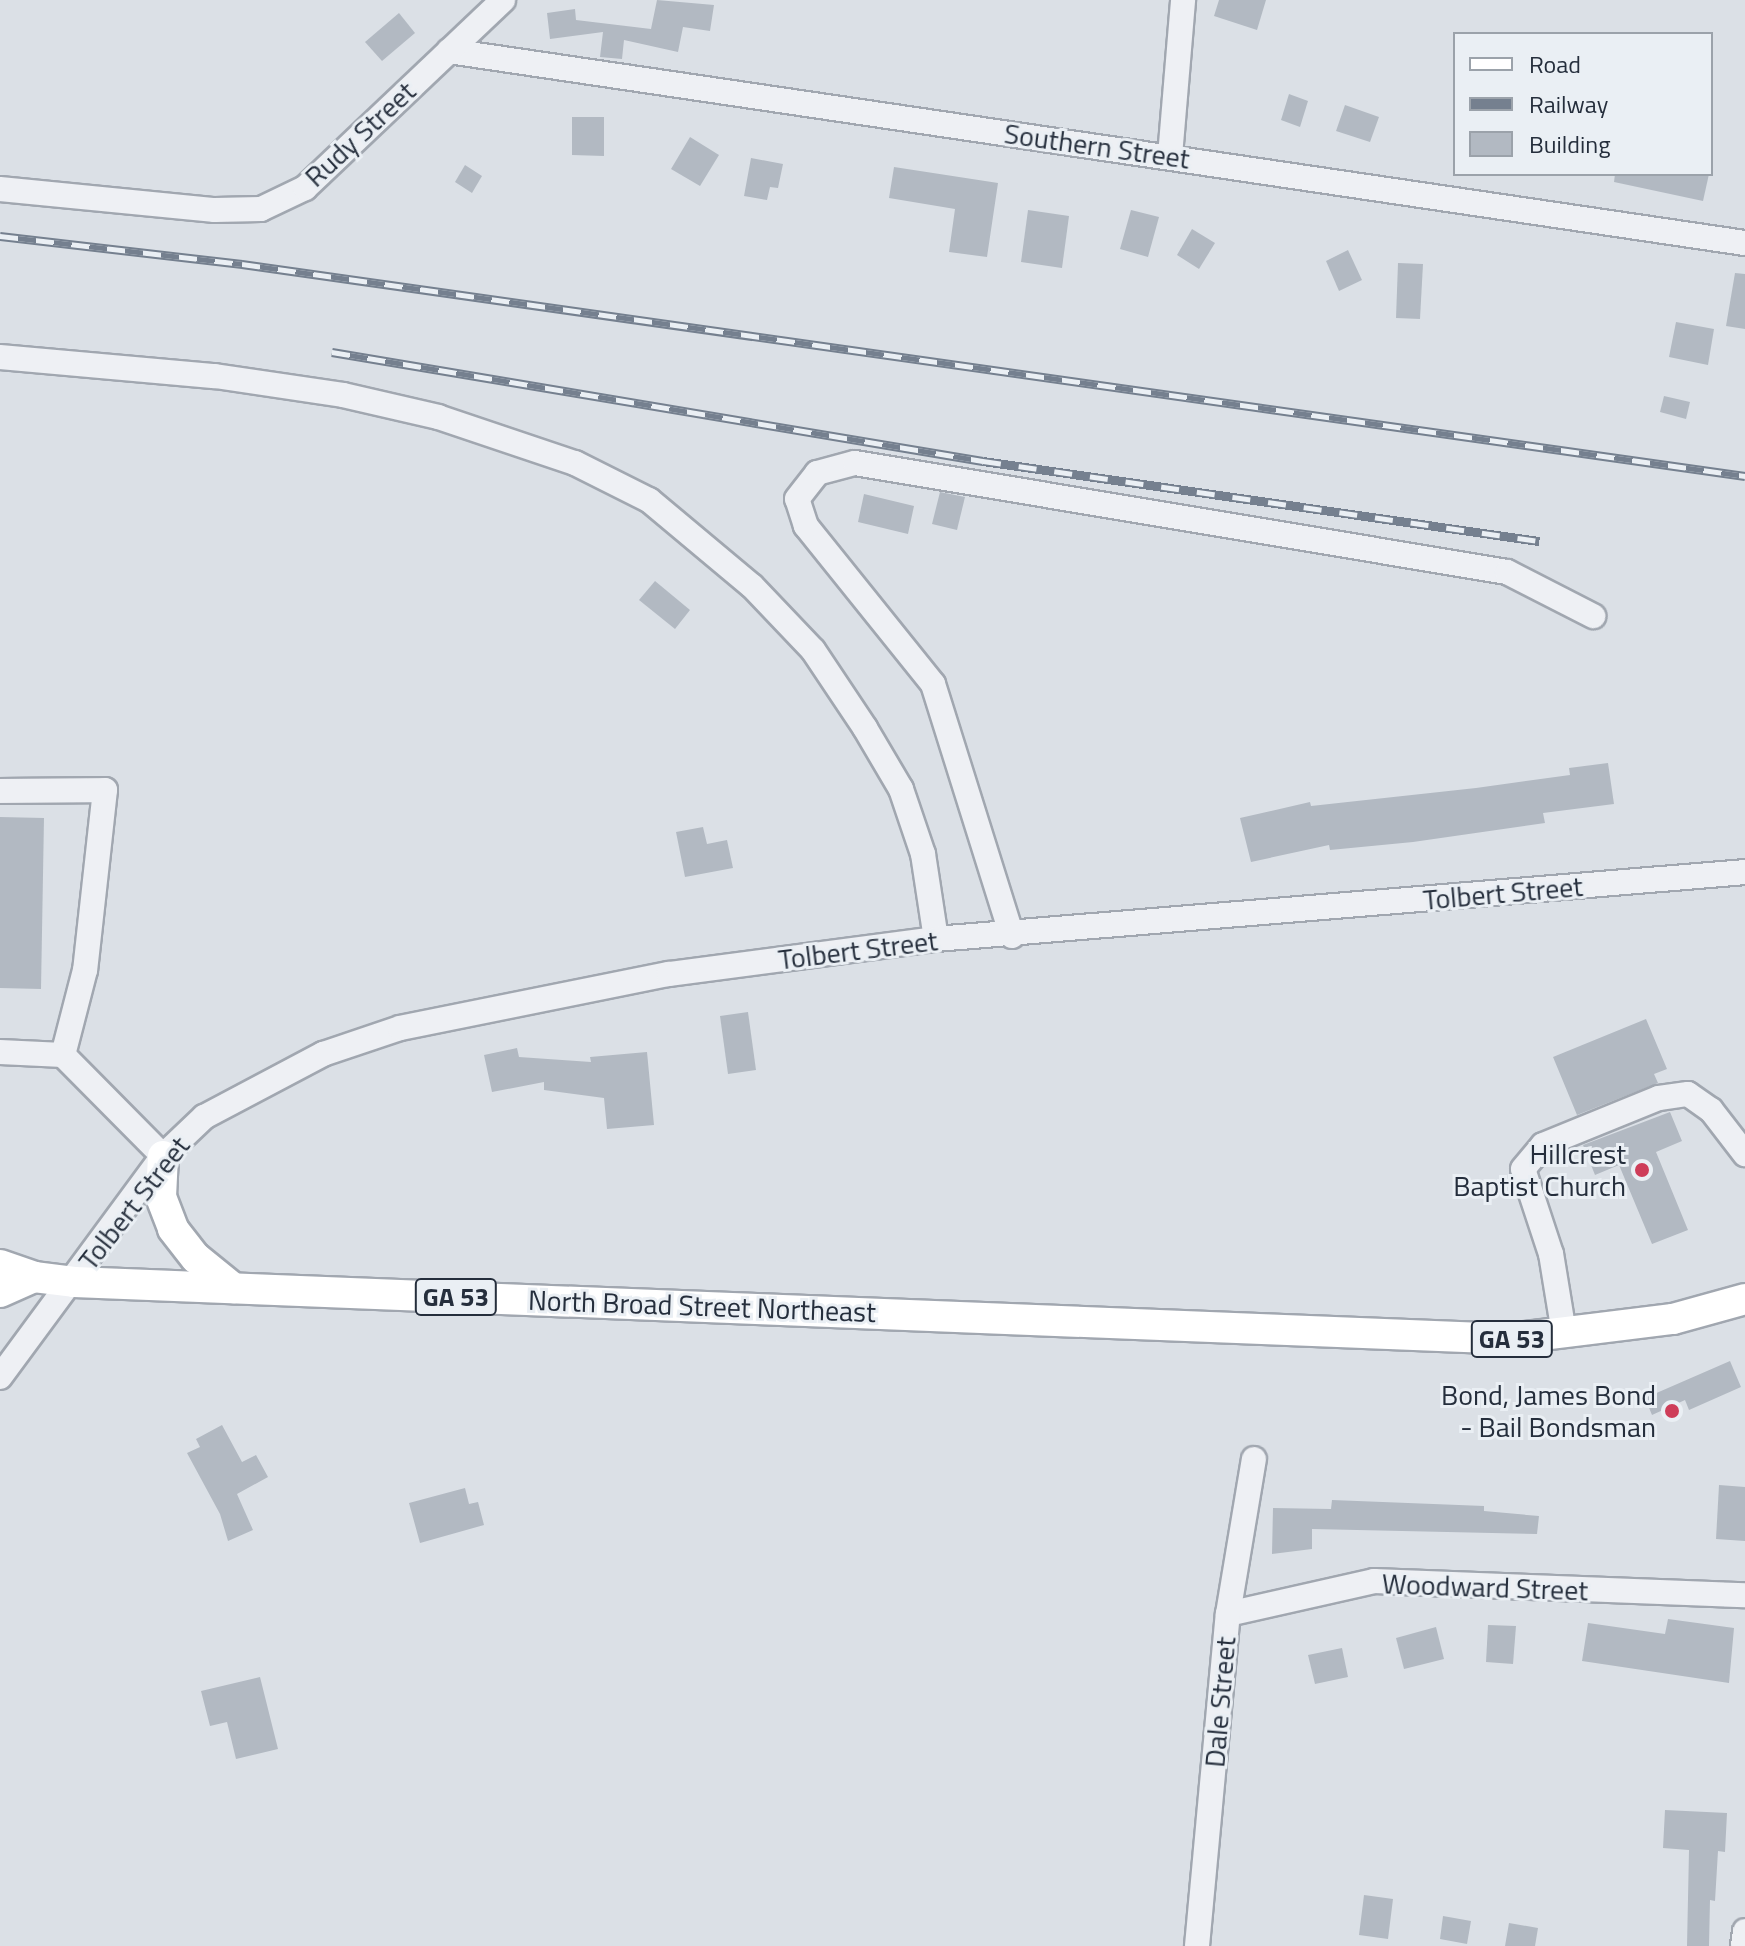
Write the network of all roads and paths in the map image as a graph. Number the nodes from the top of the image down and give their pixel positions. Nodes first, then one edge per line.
1 (503, 0) edge
2 (1183, 0) edge
3 (449, 51) junction
4 (1170, 156) junction
5 (0, 189) edge
6 (1745, 243) edge
7 (0, 357) edge
8 (1593, 616) dead end
9 (0, 791) edge
10 (1745, 872) edge
11 (1012, 936) junction
12 (936, 939) junction
13 (0, 1052) edge
14 (63, 1055) junction
15 (1745, 1154) edge
16 (163, 1156) junction
17 (0, 1265) edge
18 (34, 1277) junction
19 (74, 1282) junction
20 (233, 1288) junction
21 (0, 1292) edge
22 (1745, 1299) edge
23 (1564, 1333) junction
24 (0, 1377) edge
25 (1254, 1459) dead end
26 (1745, 1595) edge
27 (1228, 1614) junction
28 (1745, 1931) edge
29 (1197, 1946) edge
30 (1743, 1946) edge

1 - 3 street, Rudy Street
2 - 4 street
3 - 4 street, Southern Street
3 - 5 street, Rudy Street
4 - 6 street, Southern Street
7 - 12 street
8 - 11 street
9 - 14 street
10 - 11 street, Tolbert Street
11 - 12 street, Tolbert Street
12 - 16 street, Tolbert Street
13 - 14 street
14 - 16 street
15 - 23 street
16 - 19 street, Tolbert Street
16 - 20 main road
17 - 18 main road, GA 53
18 - 19 main road, North Broad Street Northeast / GA 53
18 - 21 main road
19 - 20 main road, North Broad Street Northeast / GA 53
19 - 24 street, Tolbert Street
20 - 23 main road, North Broad Street Northeast / GA 53
22 - 23 main road, GA 53
25 - 27 street, Dale Street
26 - 27 street, Woodward Street
27 - 29 street, Dale Street
28 - 30 street

